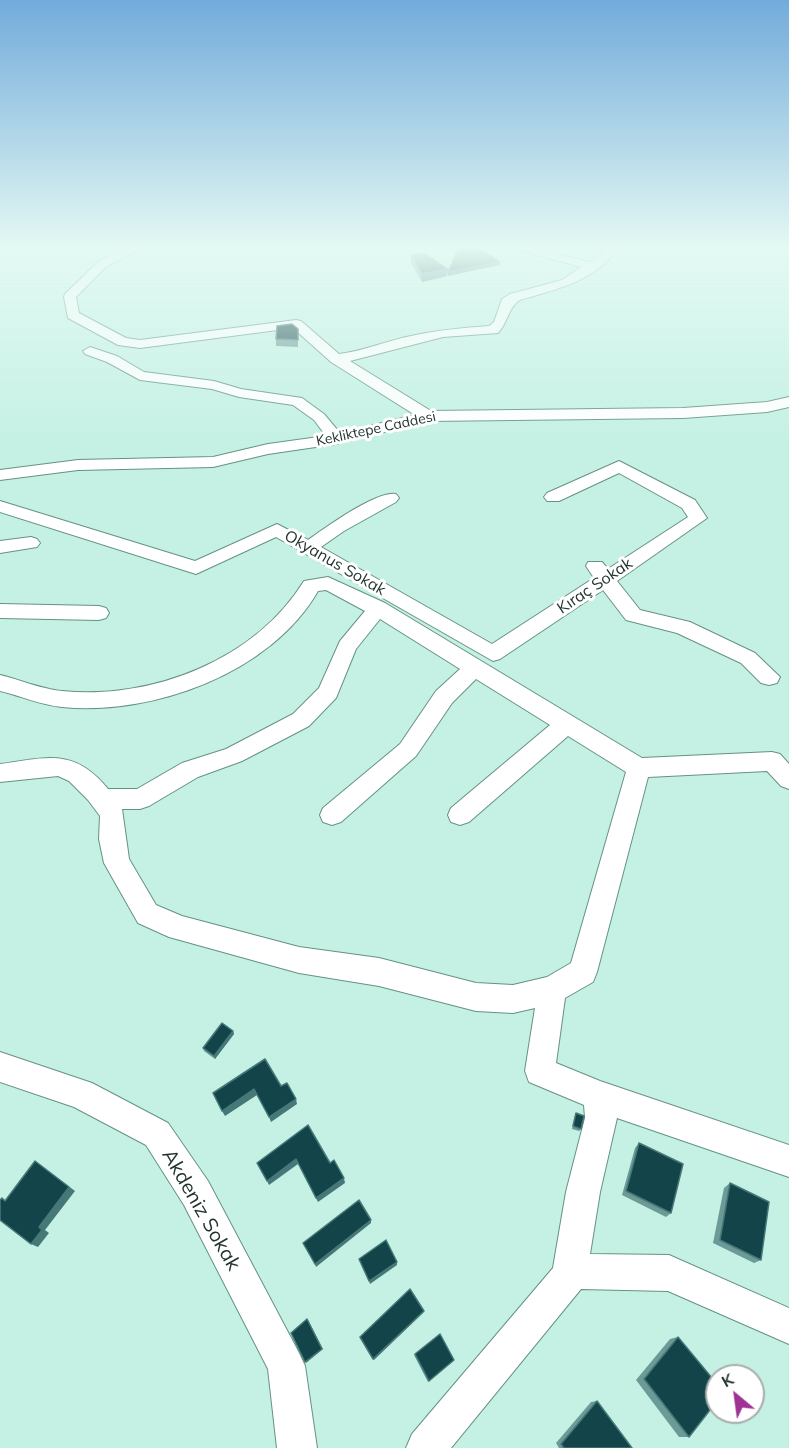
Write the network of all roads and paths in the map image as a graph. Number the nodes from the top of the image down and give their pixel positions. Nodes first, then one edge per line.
1 (73, 314) edge
2 (503, 314) edge
3 (90, 351) dead end
4 (336, 359) junction
5 (789, 402) edge
6 (428, 416) junction
7 (336, 439) junction
8 (0, 475) edge
9 (553, 497) dead end
10 (390, 498) dead end
11 (0, 506) edge
12 (31, 543) dead end
13 (0, 547) edge
14 (309, 548) junction
15 (599, 573) junction
16 (378, 608) junction
17 (0, 611) edge
18 (99, 613) dead end
19 (493, 654) joint
20 (474, 668) junction
21 (769, 677) dead end
22 (0, 683) edge
23 (566, 724) junction
24 (780, 760) edge
25 (639, 768) junction
26 (0, 773) edge
27 (789, 779) edge
28 (102, 799) junction
29 (332, 815) dead end
30 (460, 815) dead end
31 (552, 990) junction
32 (0, 1067) edge
33 (599, 1096) junction
34 (789, 1161) edge
35 (569, 1276) junction
36 (789, 1326) edge
37 (297, 1448) edge
38 (426, 1448) edge

1 - 4 street
2 - 4 street
3 - 7 street
4 - 6 street
5 - 6 street, Kekliktepe Caddesi
6 - 7 street, Kekliktepe Caddesi
7 - 8 street, Kekliktepe Caddesi
9 - 15 street, Kıraç Sokak
10 - 14 street
11 - 14 street, Okyanus Sokak
12 - 13 street
14 - 19 street, Okyanus Sokak
15 - 19 street, Kıraç Sokak
15 - 21 street
16 - 20 street
16 - 22 street
16 - 28 street
17 - 18 street
20 - 23 street
20 - 29 street
23 - 25 street
23 - 30 street
24 - 25 street
24 - 27 street
25 - 31 street
26 - 28 street
28 - 31 street
31 - 33 street
32 - 37 street, Akdeniz Sokak
33 - 34 street
33 - 35 street
35 - 36 street
35 - 38 street

